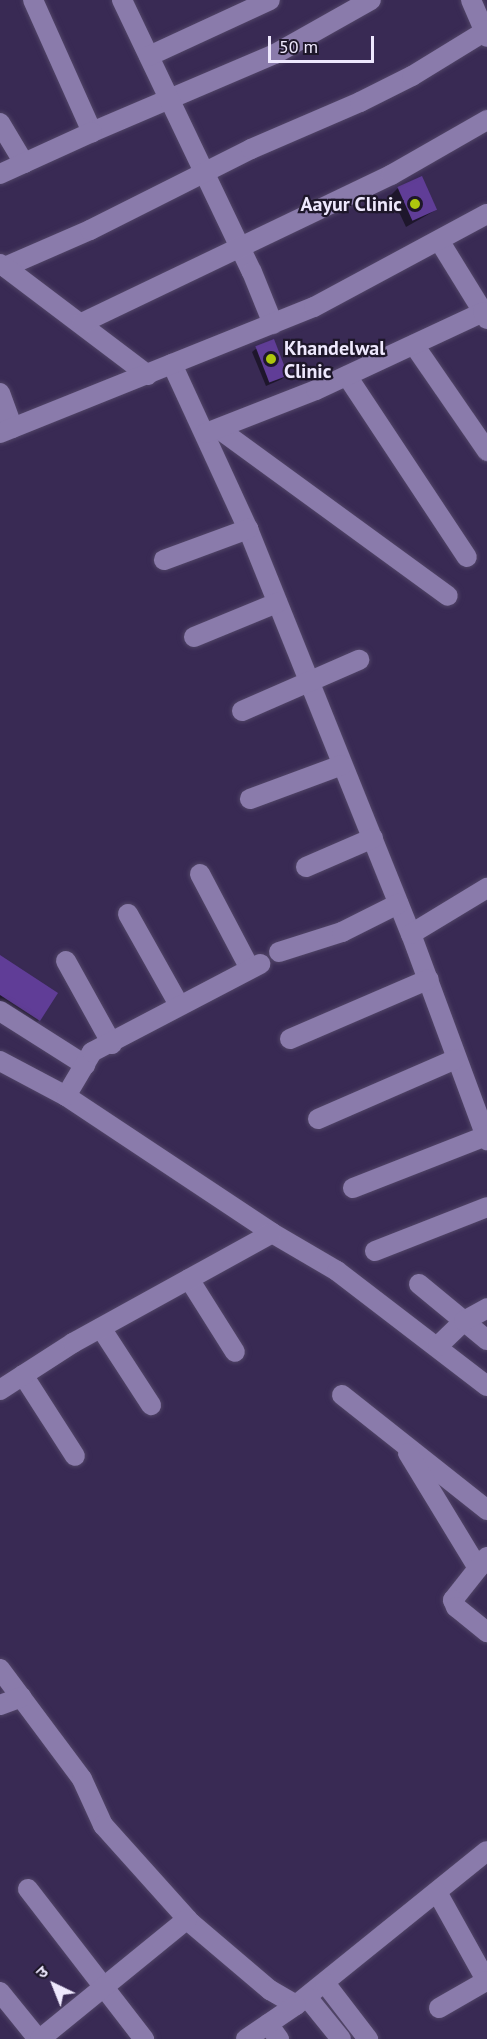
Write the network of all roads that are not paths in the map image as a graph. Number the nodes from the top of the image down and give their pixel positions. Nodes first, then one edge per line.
1 (33, 0) edge
2 (122, 0) edge
3 (270, 0) edge
4 (371, 0) edge
5 (471, 0) edge
6 (486, 33) edge
7 (149, 56) junction
8 (168, 98) junction
9 (487, 120) edge
10 (0, 123) edge
11 (92, 132) junction
12 (24, 163) junction
13 (0, 174) edge
14 (203, 174) junction
15 (487, 214) edge
16 (440, 242) junction
17 (240, 246) junction
18 (2, 266) edge
19 (485, 316) edge
20 (82, 323) junction
21 (273, 324) junction
22 (414, 345) junction
23 (172, 364) junction
24 (148, 375) junction
25 (347, 376) junction
26 (0, 393) edge
27 (7, 430) edge
28 (212, 431) junction
29 (487, 451) edge
30 (248, 529) junction
31 (467, 557) dead end
32 (164, 560) dead end
33 (448, 596) dead end
34 (276, 603) junction
35 (194, 637) dead end
36 (359, 660) dead end
37 (308, 682) junction
38 (242, 711) dead end
39 (342, 765) junction
40 (250, 799) dead end
41 (373, 838) junction
42 (306, 867) dead end
43 (200, 874) dead end
44 (487, 888) edge
45 (398, 904) junction
46 (128, 914) dead end
47 (411, 934) junction
48 (279, 952) dead end
49 (66, 961) dead end
50 (429, 979) junction
51 (179, 1005) junction
52 (0, 1011) edge
53 (290, 1039) dead end
54 (112, 1044) junction
55 (456, 1059) junction
56 (0, 1061) edge
57 (85, 1065) junction
58 (66, 1096) junction
59 (318, 1119) dead end
60 (486, 1138) edge
61 (353, 1188) dead end
62 (487, 1207) edge
63 (272, 1233) junction
64 (375, 1251) dead end
65 (189, 1280) junction
66 (419, 1284) dead end
67 (487, 1308) edge
68 (464, 1321) junction
69 (101, 1328) junction
70 (487, 1340) edge
71 (438, 1346) junction
72 (235, 1352) dead end
73 (24, 1375) junction
74 (487, 1386) edge
75 (0, 1389) edge
76 (342, 1395) dead end
77 (151, 1405) dead end
78 (402, 1443) junction
79 (75, 1456) dead end
80 (487, 1510) edge
81 (483, 1563) edge
82 (487, 1632) edge
83 (0, 1669) edge
84 (22, 1697) junction
85 (0, 1705) edge
86 (487, 1851) edge
87 (28, 1889) dead end
88 (437, 1892) junction
89 (187, 1919) junction
90 (487, 1981) edge
91 (325, 1983) junction
92 (103, 1988) junction
93 (0, 1992) edge
94 (302, 2001) junction
95 (439, 2008) dead end
96 (273, 2032) edge
97 (39, 2039) edge
98 (144, 2039) edge
99 (246, 2039) edge
100 (341, 2039) edge
101 (368, 2039) edge

1 - 11 street
2 - 7 street
3 - 7 street
4 - 8 street
5 - 6 street
6 - 14 street
7 - 8 street
8 - 11 street
8 - 14 street
9 - 17 street
10 - 12 street
11 - 12 street
12 - 13 street
14 - 17 street
14 - 18 street
15 - 16 street
16 - 19 street
16 - 21 street
17 - 20 street
17 - 21 street
18 - 20 street
19 - 22 street
20 - 24 street
21 - 23 street
22 - 25 street
22 - 29 street
23 - 24 street
23 - 28 street
24 - 27 street
25 - 28 street
25 - 31 street
26 - 27 street
28 - 30 street
28 - 33 street
30 - 32 street
30 - 34 street
34 - 35 street
34 - 37 street
36 - 37 street
37 - 38 street
37 - 39 street
39 - 40 street
39 - 41 street
41 - 42 street
41 - 45 street
43 - 51 street
44 - 47 street
45 - 47 street
45 - 48 street
46 - 51 street
47 - 50 street
49 - 54 street
50 - 53 street
50 - 55 street
51 - 54 street
52 - 57 street
54 - 57 street
55 - 59 street
55 - 60 street
56 - 58 street
57 - 58 street
58 - 63 street
60 - 61 street
62 - 64 street
63 - 65 street
63 - 71 street
65 - 69 street
65 - 72 street
66 - 68 street
67 - 68 street
68 - 70 street
68 - 71 street
69 - 73 street
69 - 77 street
71 - 74 street
73 - 75 street
73 - 79 street
76 - 78 street
78 - 80 street
78 - 81 street
81 - 82 street
83 - 84 street
84 - 85 street
84 - 89 street
86 - 88 street
87 - 92 street
88 - 90 street
88 - 91 street
89 - 92 street
89 - 94 street
90 - 95 street
91 - 94 street
91 - 101 street
92 - 97 street
92 - 98 street
93 - 97 street
94 - 96 street
94 - 100 street
96 - 99 street

